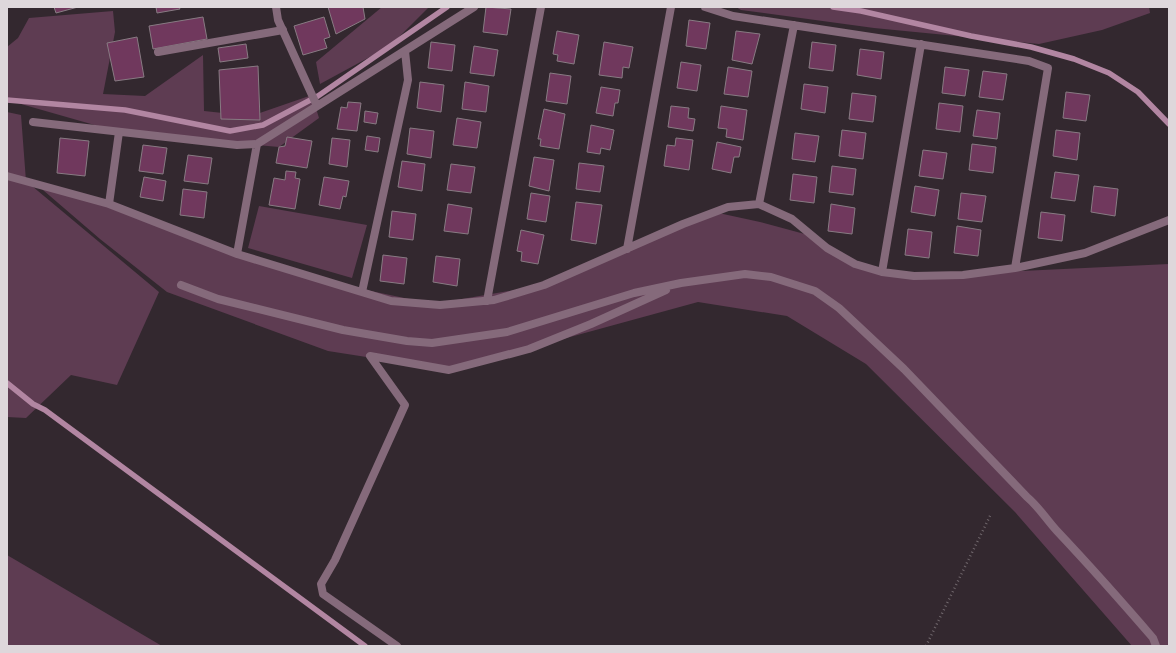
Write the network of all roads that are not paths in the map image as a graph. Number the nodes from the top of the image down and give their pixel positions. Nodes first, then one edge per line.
1 (276, 7) edge
2 (474, 7) edge
3 (541, 7) edge
4 (671, 7) edge
5 (705, 7) edge
6 (794, 25) junction
7 (283, 30) junction
8 (921, 44) junction
9 (405, 51) junction
10 (158, 52) dead end
11 (315, 101) junction
12 (33, 122) dead end
13 (119, 132) junction
14 (258, 144) junction
15 (7, 176) edge
16 (109, 204) junction
17 (759, 204) junction
18 (1169, 220) edge
19 (627, 249) junction
20 (237, 254) junction
21 (1015, 268) junction
22 (882, 272) junction
23 (681, 283) junction
24 (181, 285) dead end
25 (362, 292) junction
26 (487, 301) junction
27 (397, 646) edge
28 (1156, 646) edge

1 - 7 street
2 - 9 street
3 - 26 street
4 - 19 street
5 - 6 street
6 - 8 street
6 - 17 street
7 - 10 street
7 - 11 street
8 - 21 street
8 - 22 street
9 - 11 street
9 - 25 street
11 - 14 street
12 - 13 street
13 - 14 street
13 - 16 street
14 - 20 street
15 - 16 street
16 - 20 street
17 - 19 street
17 - 22 street
18 - 21 street
19 - 26 street
20 - 25 street
21 - 22 street
23 - 24 street
23 - 27 street
23 - 28 street
25 - 26 street

